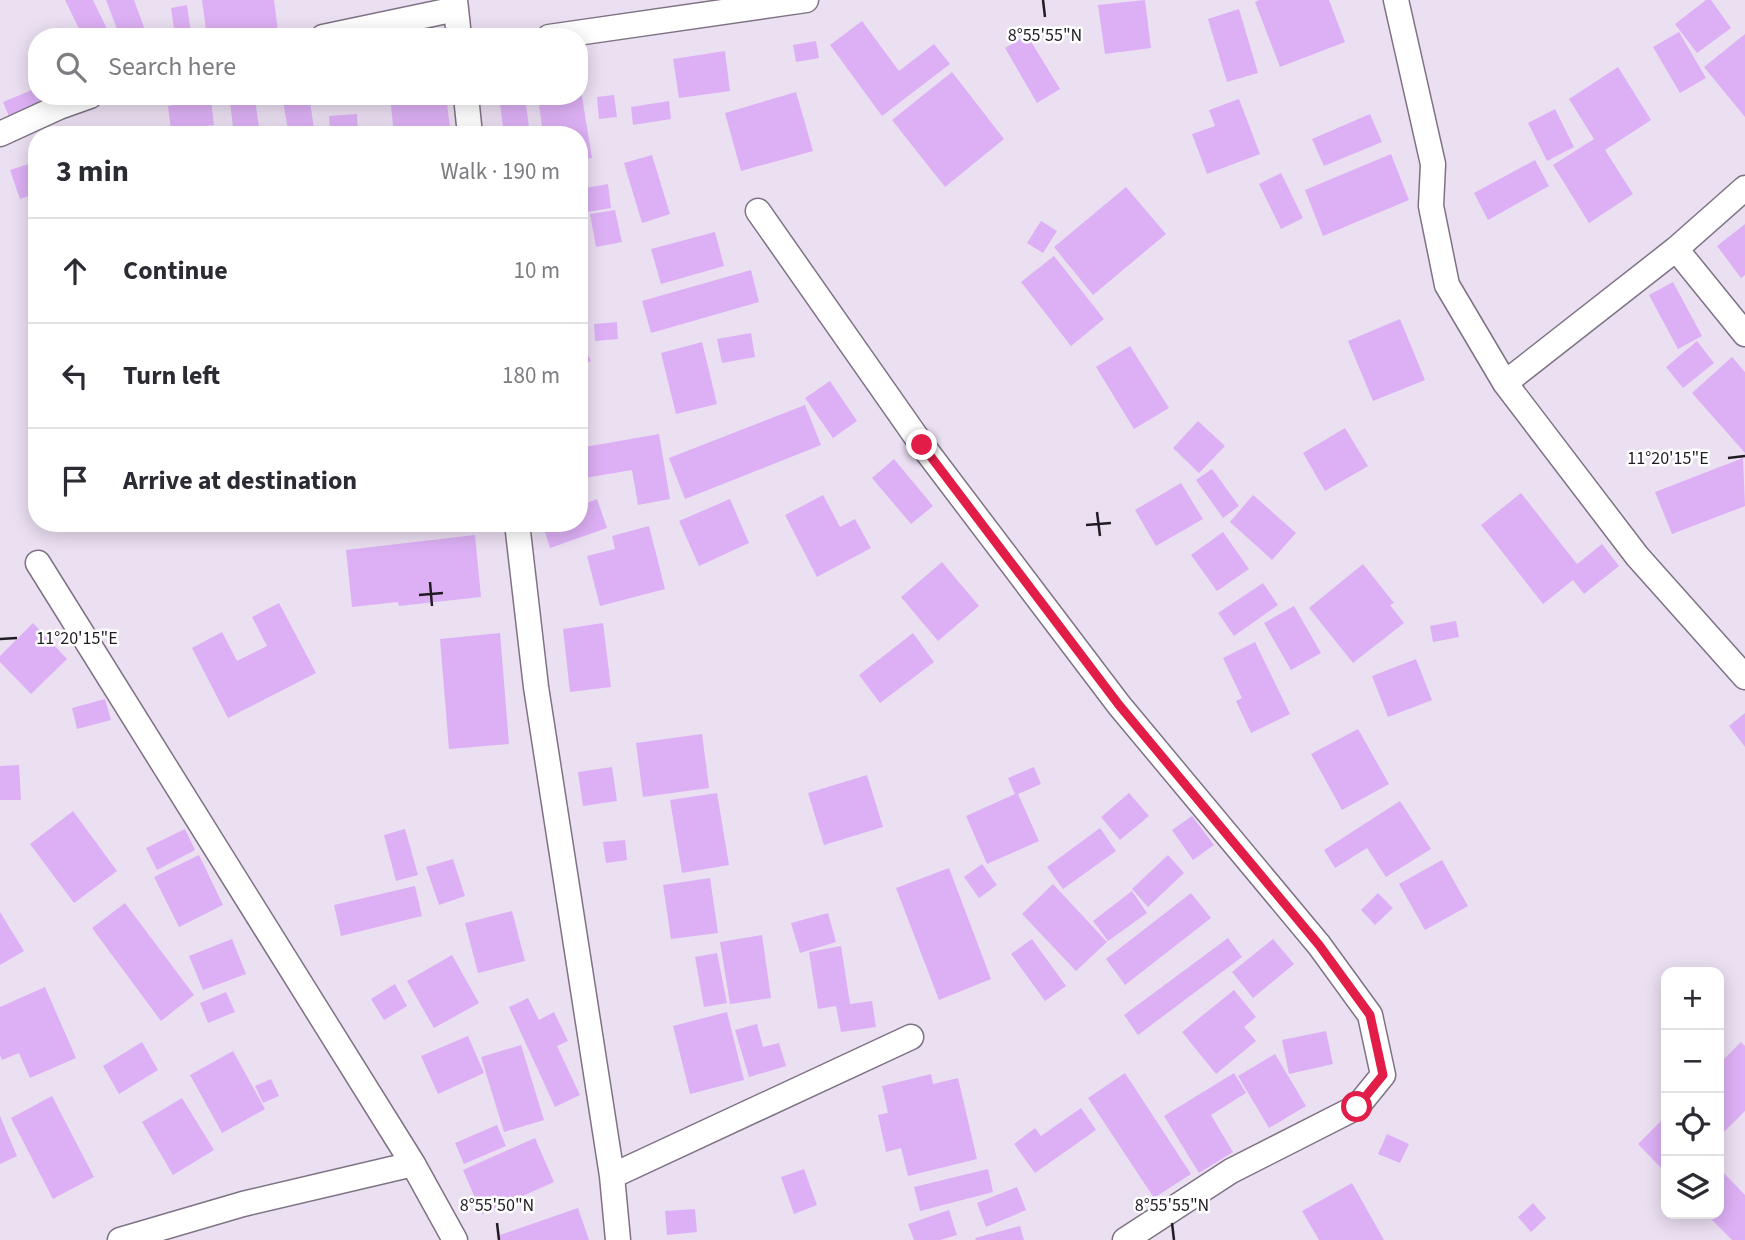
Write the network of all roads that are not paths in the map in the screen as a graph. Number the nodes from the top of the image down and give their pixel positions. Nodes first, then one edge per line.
1 (806, 0) edge
2 (1396, 0) edge
3 (456, 4) edge
4 (359, 28) edge
5 (458, 28) edge
6 (588, 32) edge
7 (65, 105) edge
8 (467, 105) edge
9 (470, 126) edge
10 (0, 134) edge
11 (1745, 188) edge
12 (758, 211) dead end
13 (1676, 249) junction
14 (1745, 334) edge
15 (1505, 383) junction
16 (518, 532) edge
17 (38, 563) dead end
18 (1745, 677) edge
19 (911, 1037) dead end
20 (413, 1164) junction
21 (612, 1176) junction
22 (120, 1240) edge
23 (454, 1240) edge
24 (618, 1240) edge
25 (1125, 1240) edge

1 - 6 street
2 - 15 street
3 - 4 street
3 - 5 street
7 - 10 street
8 - 9 street
11 - 13 street
12 - 25 street
13 - 14 street
13 - 15 street
15 - 18 street
16 - 21 street
17 - 20 street
19 - 21 street
20 - 22 street
20 - 23 street
21 - 24 street

